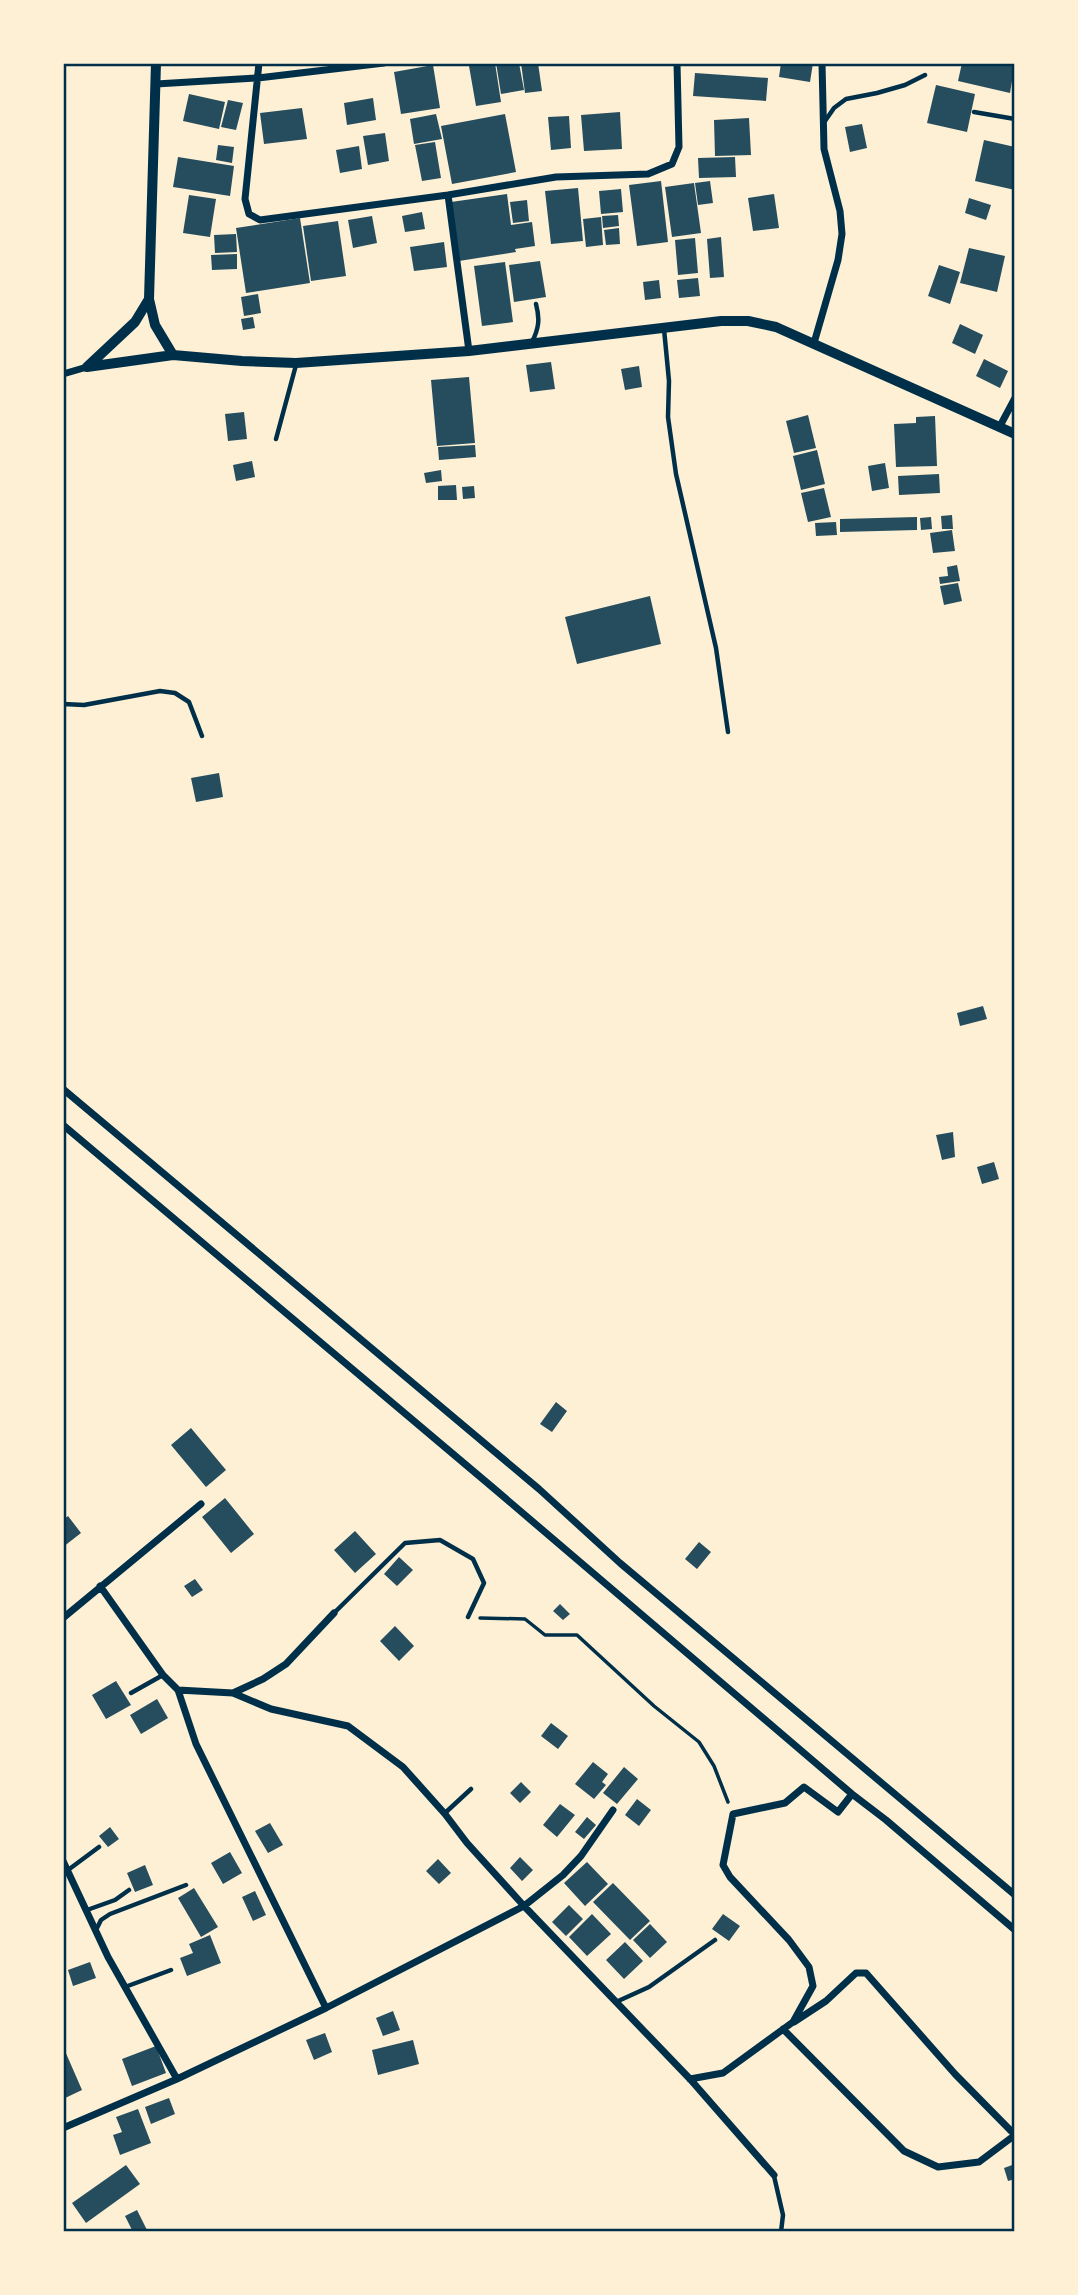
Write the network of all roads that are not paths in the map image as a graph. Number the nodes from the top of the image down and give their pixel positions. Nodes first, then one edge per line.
1 (156, 63) edge
2 (259, 63) edge
3 (384, 63) edge
4 (677, 63) edge
5 (822, 63) edge
6 (925, 75) dead end
7 (258, 78) junction
8 (156, 84) junction
9 (974, 112) dead end
10 (1015, 119) edge
11 (824, 122) junction
12 (448, 195) junction
13 (149, 299) junction
14 (536, 304) dead end
15 (664, 328) junction
16 (532, 343) junction
17 (814, 343) junction
18 (469, 351) junction
19 (173, 355) junction
20 (296, 363) junction
21 (87, 367) junction
22 (63, 374) edge
23 (1015, 398) edge
24 (1000, 426) junction
25 (1015, 434) edge
26 (276, 439) dead end
27 (63, 704) edge
28 (729, 732) dead end
29 (202, 736) dead end
30 (63, 1088) edge
31 (63, 1125) edge
32 (201, 1504) dead end
33 (100, 1586) junction
34 (334, 1613) joint
35 (468, 1617) road end
36 (63, 1618) edge
37 (163, 1675) junction
38 (178, 1690) junction
39 (131, 1693) dead end
40 (233, 1693) junction
41 (471, 1789) dead end
42 (852, 1794) junction
43 (613, 1810) dead end
44 (445, 1814) junction
45 (99, 1847) dead end
46 (63, 1861) edge
47 (68, 1871) junction
48 (186, 1885) dead end
49 (129, 1890) dead end
50 (1015, 1895) edge
51 (524, 1906) junction
52 (86, 1910) junction
53 (1015, 1930) edge
54 (96, 1931) junction
55 (715, 1940) dead end
56 (171, 1970) dead end
57 (124, 1988) junction
58 (615, 2002) junction
59 (326, 2008) junction
60 (793, 2022) junction
61 (783, 2029) junction
62 (177, 2079) junction
63 (690, 2079) junction
64 (63, 2128) edge
65 (1015, 2135) edge
66 (774, 2175) joint
67 (781, 2232) edge

1 - 8 street
2 - 7 street
3 - 7 street
4 - 12 street
5 - 11 street
6 - 11 lane
7 - 8 street
7 - 12 street
8 - 13 street
9 - 10 lane
11 - 17 street
12 - 18 street
13 - 19 street
13 - 21 street
14 - 16 lane
15 - 16 street
15 - 17 street
15 - 28 lane
16 - 18 street
17 - 24 street
18 - 20 street
19 - 20 street
19 - 21 street
20 - 26 lane
21 - 22 street
23 - 24 street
24 - 25 street
27 - 29 lane
30 - 50 street
31 - 42 street
32 - 33 street
33 - 36 street
33 - 37 street
34 - 35 lane
34 - 40 street
37 - 38 street
37 - 39 lane
38 - 40 street
38 - 59 street
40 - 44 street
41 - 44 lane
42 - 53 street
42 - 60 street
43 - 51 street
44 - 51 street
45 - 47 lane
46 - 47 street
47 - 52 street
48 - 54 lane
49 - 52 lane
51 - 58 street
51 - 59 street
52 - 54 street
54 - 57 street
55 - 58 lane
56 - 57 lane
57 - 62 street
58 - 63 street
59 - 62 street
60 - 61 street
60 - 65 street
61 - 63 street
61 - 65 street
62 - 64 street
63 - 66 street
66 - 67 lane

